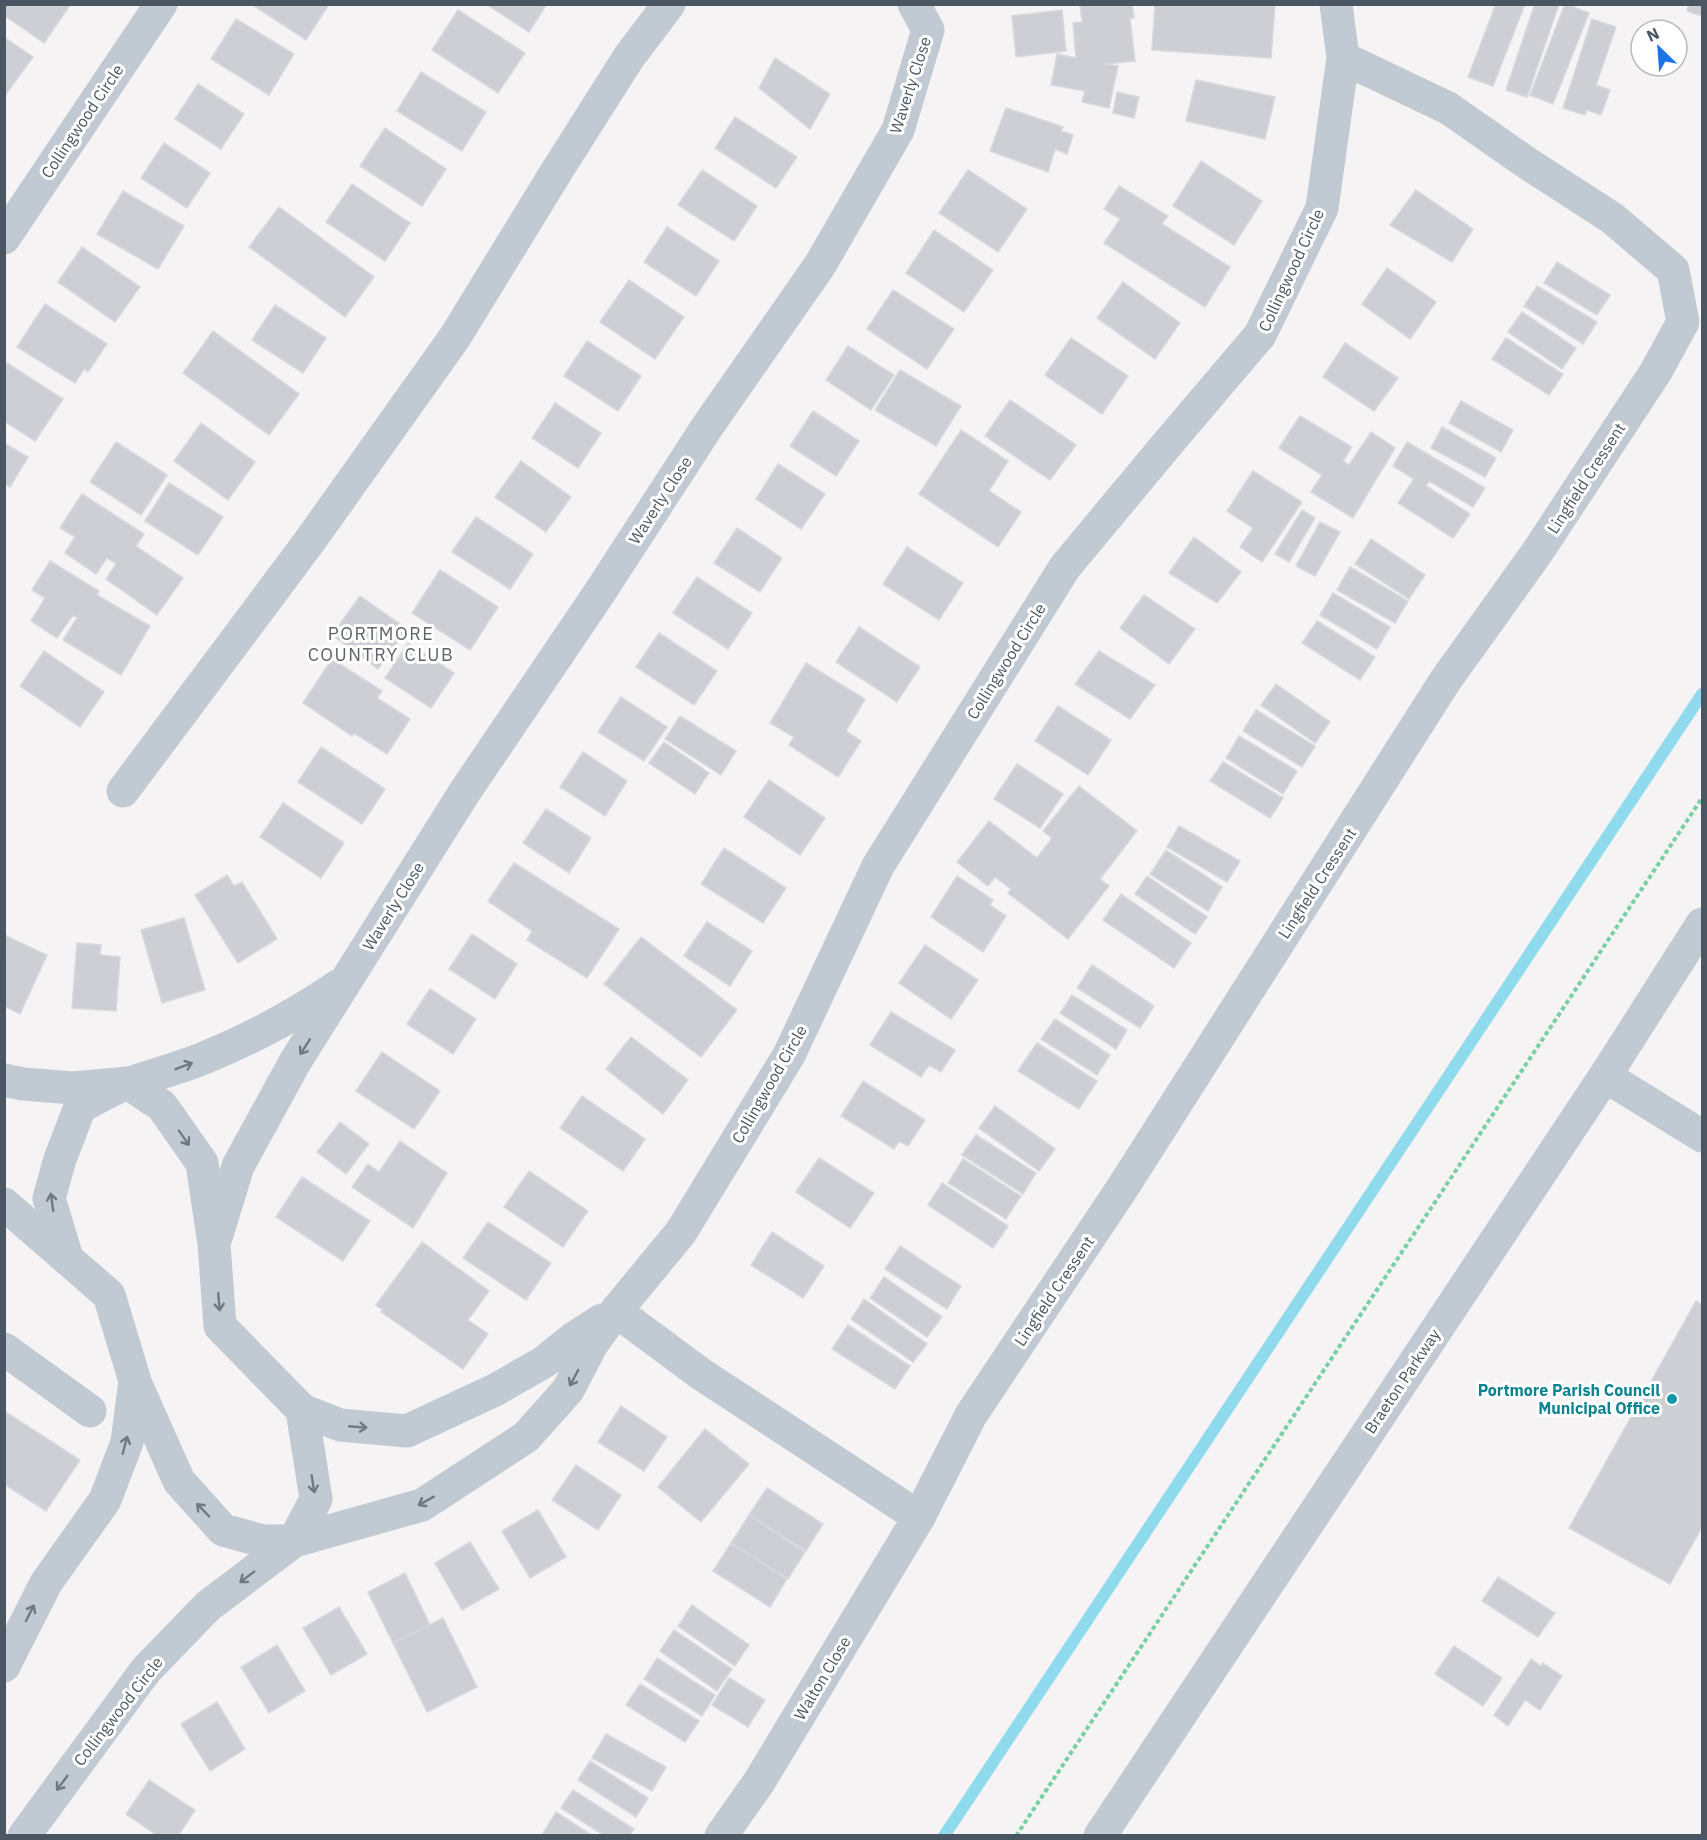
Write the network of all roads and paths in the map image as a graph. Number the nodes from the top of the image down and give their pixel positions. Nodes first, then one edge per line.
1 (161, 4) edge
2 (669, 4) edge
3 (914, 4) edge
4 (1336, 4) edge
5 (1343, 58) junction
6 (4, 238) edge
7 (123, 791) dead end
8 (1702, 798) edge
9 (1702, 924) edge
10 (347, 980) junction
11 (1605, 1076) junction
12 (4, 1080) edge
13 (128, 1083) junction
14 (1702, 1136) edge
15 (4, 1204) edge
16 (214, 1244) junction
17 (67, 1258) junction
18 (616, 1311) junction
19 (4, 1349) edge
20 (135, 1381) junction
21 (302, 1410) junction
22 (90, 1411) dead end
23 (919, 1517) junction
24 (294, 1541) junction
25 (4, 1666) edge
26 (24, 1836) edge
27 (721, 1836) edge
28 (1016, 1836) edge
29 (1100, 1836) edge

1 - 6 street, Collingwood Circle
2 - 7 street
3 - 10 street, Waverly Close
4 - 5 street, Collingwood Circle
5 - 18 street, Collingwood Circle
5 - 23 street, Lingfield Cressent
8 - 28 path
9 - 11 street, Braeton Parkway
13 -> 10 street, Waverly Close
10 -> 16 street, Waverly Close
11 - 14 street
11 - 29 street, Braeton Parkway
12 - 13 street
13 -> 16 street
17 -> 13 street
15 - 17 street
16 -> 21 street
17 - 20 street
21 -> 18 street, Collingwood Circle
18 - 23 street
18 -> 24 street, Collingwood Circle
19 - 22 street
24 -> 20 street
25 -> 20 street
21 -> 24 street
23 - 27 street, Walton Close
24 -> 26 street, Collingwood Circle

